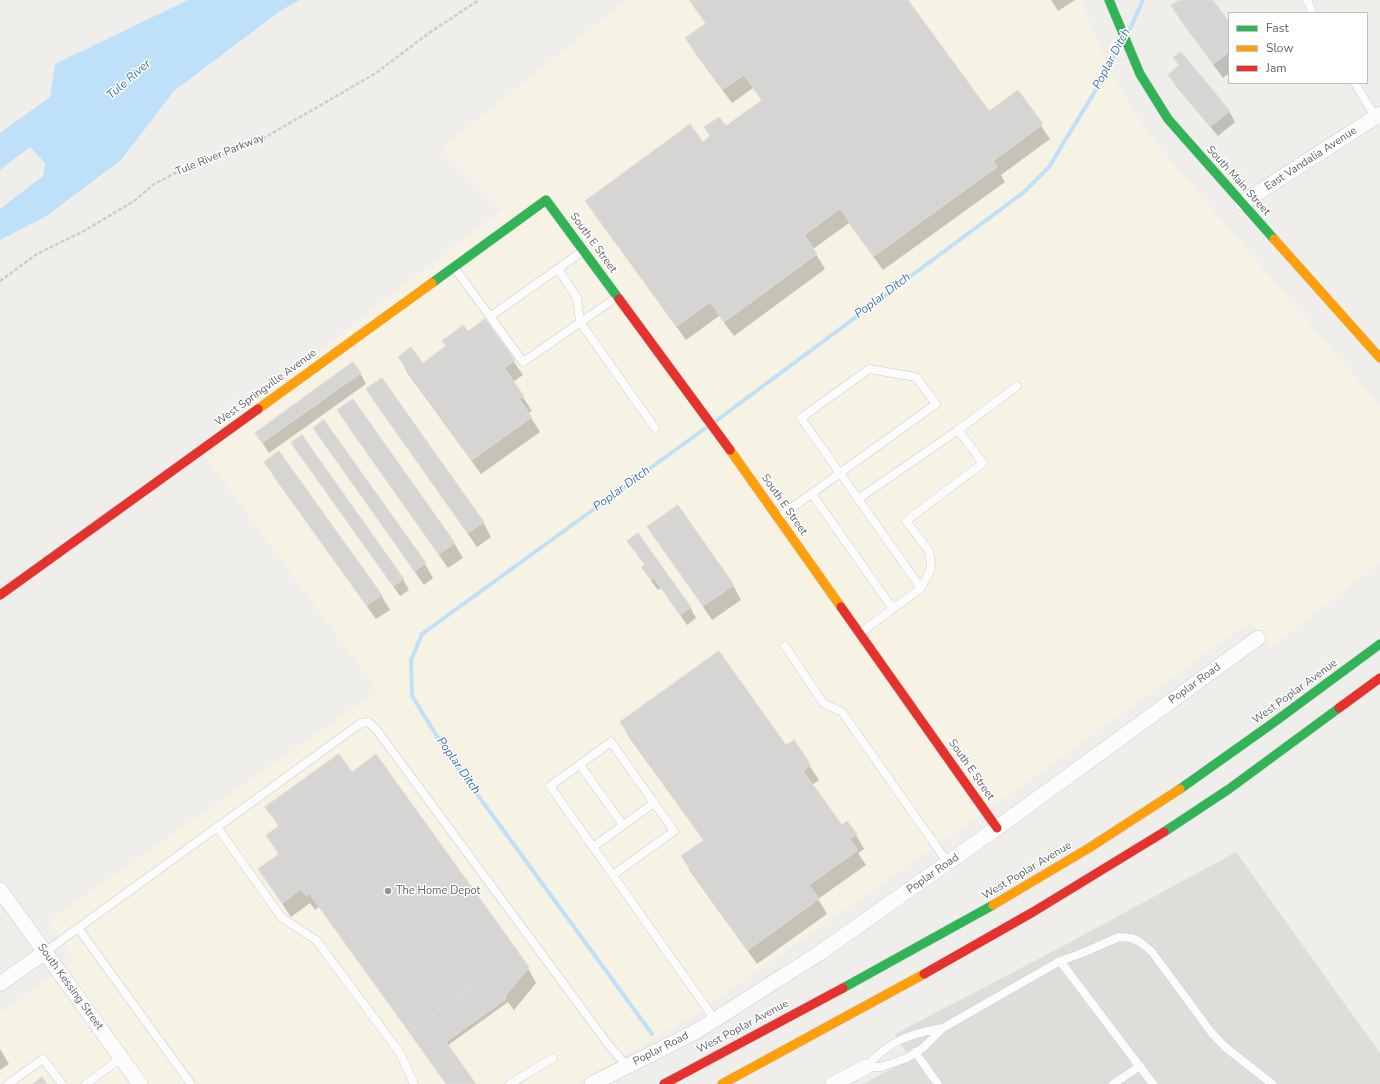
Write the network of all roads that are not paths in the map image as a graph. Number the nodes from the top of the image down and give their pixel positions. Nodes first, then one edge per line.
1 (1308, 0) edge
2 (1110, 2) edge
3 (1312, 12) edge
4 (1356, 84) edge
5 (1378, 116) edge
6 (546, 200) joint
7 (1242, 203) junction
8 (583, 251) junction
9 (454, 267) junction
10 (558, 269) junction
11 (617, 296) junction
12 (491, 316) junction
13 (580, 322) junction
14 (1377, 350) edge
15 (1017, 386) dead end
16 (655, 428) dead end
17 (958, 430) junction
18 (840, 474) junction
19 (812, 494) junction
20 (858, 499) junction
21 (778, 518) junction
22 (922, 588) junction
23 (0, 595) edge
24 (893, 609) junction
25 (860, 633) junction
26 (1258, 638) dead end
27 (1380, 644) edge
28 (785, 646) dead end
29 (1380, 678) edge
30 (580, 765) junction
31 (654, 803) junction
32 (623, 825) junction
33 (217, 827) junction
34 (997, 828) junction
35 (593, 847) junction
36 (948, 863) junction
37 (613, 875) junction
38 (0, 890) edge
39 (78, 928) junction
40 (45, 952) junction
41 (1060, 961) junction
42 (0, 984) edge
43 (715, 1020) junction
44 (943, 1028) junction
45 (915, 1052) junction
46 (121, 1058) junction
47 (554, 1058) dead end
48 (627, 1066) junction
49 (1140, 1066) junction
50 (866, 1067) junction
51 (97, 1081) edge
52 (8, 1084) edge
53 (62, 1084) edge
54 (86, 1084) edge
55 (140, 1084) edge
56 (191, 1084) edge
57 (414, 1084) edge
58 (510, 1084) edge
59 (592, 1084) edge
60 (664, 1084) edge
61 (722, 1084) edge
62 (833, 1084) edge
63 (938, 1084) edge
64 (1113, 1084) edge
65 (1153, 1084) edge
66 (1272, 1084) edge

1 - 3 lane
2 - 7 main road, South Main Street
4 - 5 lane
5 - 7 street, East Vandalia Avenue
6 - 8 main road, South E Street
6 - 9 main road, West Springville Avenue
7 - 14 main road, South Main Street
8 - 10 lane
8 - 11 main road, South E Street
9 - 12 lane
9 - 23 main road, West Springville Avenue
10 - 12 lane
10 - 13 lane
11 - 13 lane
11 - 21 main road, South E Street
12 - 13 lane
13 - 16 lane
15 - 17 lane
17 - 20 lane
17 - 22 lane
18 - 18 lane
18 - 19 lane
18 - 20 lane
19 - 21 lane
19 - 24 lane
20 - 22 lane
21 - 25 main road, South E Street
22 - 24 lane
24 - 25 lane
25 - 34 main road, South E Street
26 - 34 street, Poplar Road
27 - 60 main road, West Poplar Avenue
28 - 36 lane
29 - 61 main road
30 - 31 lane
30 - 32 lane
30 - 35 lane
31 - 32 lane
31 - 37 lane
32 - 35 lane
33 - 39 lane
33 - 48 lane
33 - 57 lane
34 - 36 street, Poplar Road
35 - 37 lane
36 - 43 street, Poplar Road
37 - 43 lane
38 - 40 street, South Kessing Street
39 - 40 lane
39 - 56 lane
40 - 42 street
40 - 46 street, South Kessing Street
41 - 44 lane
41 - 49 lane
41 - 66 lane
43 - 48 street, Poplar Road
44 - 45 lane
44 - 50 lane
45 - 50 lane
45 - 63 lane
46 - 51 lane
46 - 55 street, South Kessing Street
47 - 58 lane
48 - 59 street, Poplar Road
49 - 64 lane
49 - 65 lane
50 - 62 street
51 - 54 lane
52 - 53 lane

